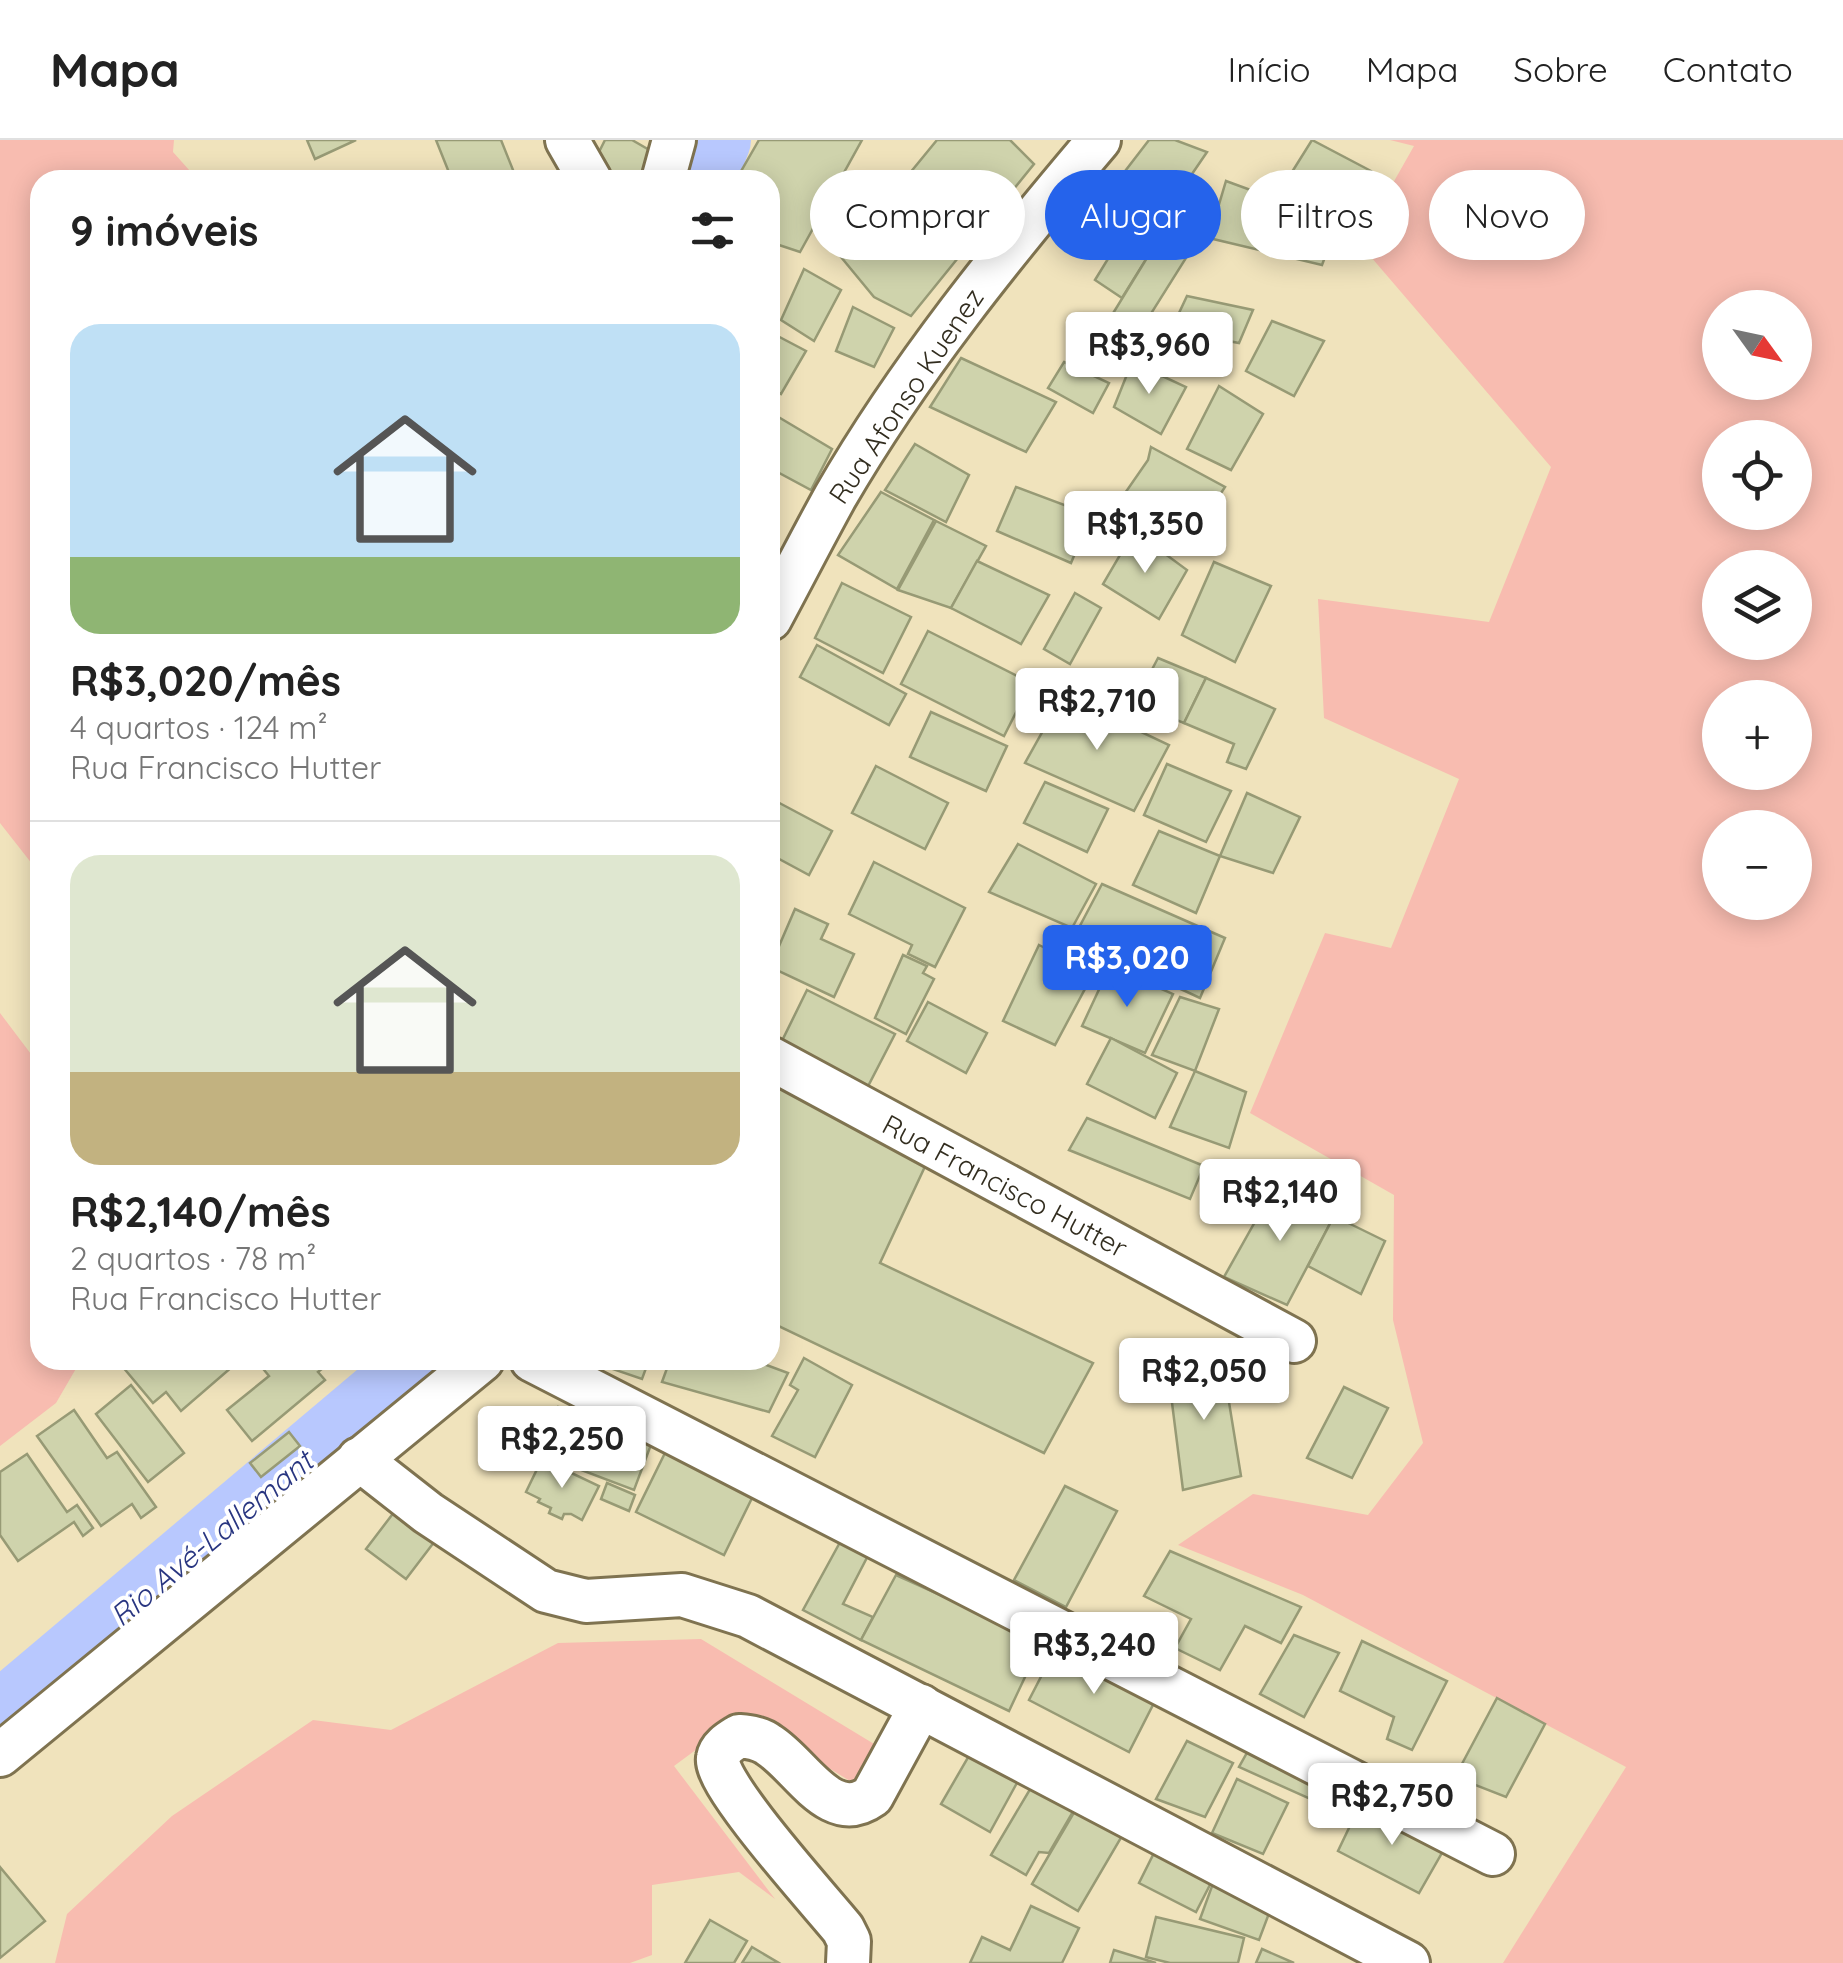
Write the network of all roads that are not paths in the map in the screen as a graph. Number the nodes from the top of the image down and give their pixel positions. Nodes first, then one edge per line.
1 (567, 140) edge
2 (674, 140) edge
3 (1099, 140) edge
4 (584, 170) edge
5 (665, 170) edge
6 (780, 600) edge
7 (780, 1063) edge
8 (1294, 1341) dead end
9 (470, 1370) edge
10 (551, 1370) edge
11 (359, 1460) junction
12 (921, 1706) junction
13 (0, 1756) edge
14 (1493, 1854) dead end
15 (848, 1963) edge
16 (1408, 1963) edge

1 - 4 street
2 - 5 street
3 - 6 street, Rua Afonso Kuenez
7 - 8 street, Rua Francisco Hutter
9 - 11 street
10 - 14 street
11 - 12 street
11 - 13 street
12 - 15 street
12 - 16 street

